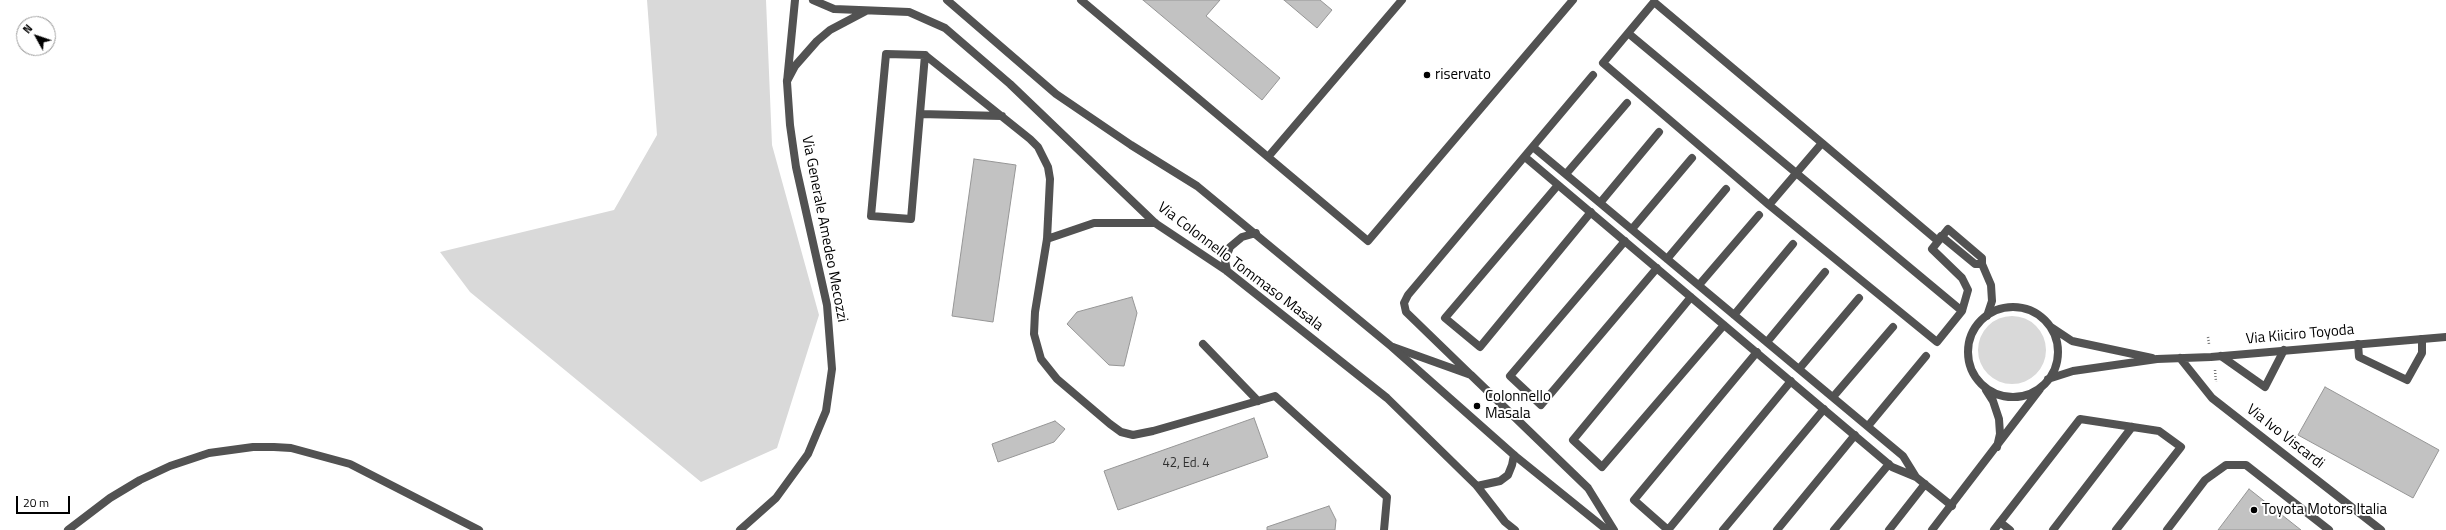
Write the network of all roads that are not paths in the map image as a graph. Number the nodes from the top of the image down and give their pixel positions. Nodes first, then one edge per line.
1 (795, 0) edge
2 (814, 0) edge
3 (947, 0) edge
4 (1081, 0) edge
5 (1402, 0) edge
6 (1573, 0) edge
7 (1654, 1) edge
8 (869, 10) junction
9 (1628, 33) junction
10 (924, 55) junction
11 (1594, 75) dead end
12 (787, 82) junction
13 (1627, 103) dead end
14 (920, 114) junction
15 (1002, 116) junction
16 (1659, 132) dead end
17 (1822, 143) junction
18 (1533, 147) junction
19 (1268, 157) junction
20 (1525, 157) junction
21 (1692, 158) dead end
22 (1796, 173) junction
23 (1566, 174) junction
24 (1558, 185) junction
25 (1726, 189) dead end
26 (1600, 203) junction
27 (1769, 205) junction
28 (1591, 212) junction
29 (1759, 215) dead end
30 (1156, 223) junction
31 (1632, 229) junction
32 (1256, 233) junction
33 (1940, 238) junction
34 (1047, 239) junction
35 (1624, 241) junction
36 (1794, 244) dead end
37 (1668, 259) junction
38 (1982, 264) junction
39 (1657, 268) junction
40 (1227, 271) junction
41 (1825, 272) dead end
42 (1699, 285) junction
43 (1691, 297) junction
44 (1859, 298) dead end
45 (1962, 311) junction
46 (1734, 314) junction
47 (1987, 316) junction
48 (2047, 324) junction
49 (1724, 325) junction
50 (1893, 327) dead end
51 (2446, 337) edge
52 (2422, 339) junction
53 (1766, 342) junction
54 (1203, 344) dead end
55 (2358, 344) junction
56 (1392, 347) junction
57 (2284, 350) junction
58 (1757, 352) junction
59 (1926, 356) dead end
60 (2222, 356) junction
61 (2180, 358) junction
62 (2157, 359) junction
63 (1799, 369) junction
64 (1471, 375) junction
65 (1791, 381) junction
66 (2046, 381) junction
67 (1984, 387) junction
68 (1833, 397) junction
69 (1258, 401) junction
70 (1824, 409) junction
71 (1868, 426) junction
72 (2132, 427) junction
73 (1855, 435) junction
74 (1997, 448) junction
75 (1514, 455) junction
76 (1889, 464) junction
77 (1916, 477) junction
78 (1925, 484) junction
79 (1477, 486) junction
80 (1952, 506) junction
81 (1505, 522) junction
82 (2000, 522) junction
83 (68, 530) edge
84 (479, 530) edge
85 (740, 530) edge
86 (1384, 530) edge
87 (1509, 530) edge
88 (1515, 530) edge
89 (1607, 530) edge
90 (1614, 530) edge
91 (1723, 530) edge
92 (1777, 530) edge
93 (1834, 530) edge
94 (1889, 530) edge
95 (1932, 530) edge
96 (1994, 530) edge
97 (2010, 530) edge
98 (2053, 530) edge
99 (2116, 530) edge
100 (2167, 530) edge
101 (2330, 530) edge
102 (2381, 530) edge

1 - 12 street, Via Generale Amedeo Mecozzi
2 - 8 street, Via Colonnello Tommaso Masala
3 - 32 street, Via Colonnello Tommaso Masala
4 - 19 street
5 - 19 street
6 - 19 street
7 - 9 street
7 - 17 street
8 - 12 street
8 - 30 street, Via Colonnello Tommaso Masala
9 - 22 street
9 - 27 street
10 - 14 street
10 - 14 street
10 - 15 street
11 - 18 street
12 - 85 street, Via Generale Amedeo Mecozzi
13 - 23 street
14 - 15 street
15 - 34 street
16 - 26 street
17 - 22 street
17 - 33 street
18 - 20 street
18 - 23 street
20 - 24 street
20 - 64 street
21 - 31 street
22 - 27 street
22 - 45 street
23 - 26 street
24 - 28 street
24 - 28 street
25 - 37 street
26 - 31 street
27 - 45 street
28 - 35 street
29 - 42 street
30 - 34 street
30 - 40 street, Via Colonnello Tommaso Masala
31 - 37 street
32 - 40 street
32 - 56 street, Via Colonnello Tommaso Masala
33 - 38 street
33 - 38 street
33 - 45 street
34 - 69 street
35 - 39 street
35 - 39 street
36 - 46 street
37 - 42 street
38 - 47 street
39 - 43 street
40 - 79 street, Via Colonnello Tommaso Masala
41 - 53 street
42 - 46 street
43 - 49 street
43 - 49 street
44 - 63 street
46 - 53 street
47 - 48 street
47 - 67 street
48 - 62 street, Via Kiiciro Toyoda
48 - 66 street
49 - 58 street
50 - 68 street
51 - 52 street, Via Kiiciro Toyoda
52 - 55 street, Via Kiiciro Toyoda
52 - 55 street
53 - 63 street
54 - 69 street
55 - 57 street, Via Kiiciro Toyoda
56 - 64 street
56 - 75 street, Via Colonnello Tommaso Masala
57 - 60 street, Via Kiiciro Toyoda
57 - 60 street
58 - 65 street
58 - 65 street
59 - 71 street
60 - 61 street, Via Kiiciro Toyoda
61 - 62 street, Via Kiiciro Toyoda
61 - 102 street, Via Ivo Viscardi
62 - 66 street, Via Kiiciro Toyoda
63 - 68 street
64 - 90 street
65 - 70 street
66 - 67 street
66 - 74 street
67 - 74 street
68 - 71 street
69 - 86 street
70 - 73 street
70 - 91 street
71 - 77 street
72 - 82 street
72 - 98 street
72 - 99 street
73 - 76 street
73 - 92 street
74 - 80 street
75 - 79 street
75 - 89 street, Via Colonnello Tommaso Masala
76 - 77 street
76 - 93 street
77 - 78 street
78 - 80 street
78 - 94 street
79 - 81 street, Via Colonnello Tommaso Masala
80 - 95 street
81 - 87 street
81 - 88 street, Via Colonnello Tommaso Masala
82 - 96 street
82 - 97 street
83 - 84 street
100 - 101 street

